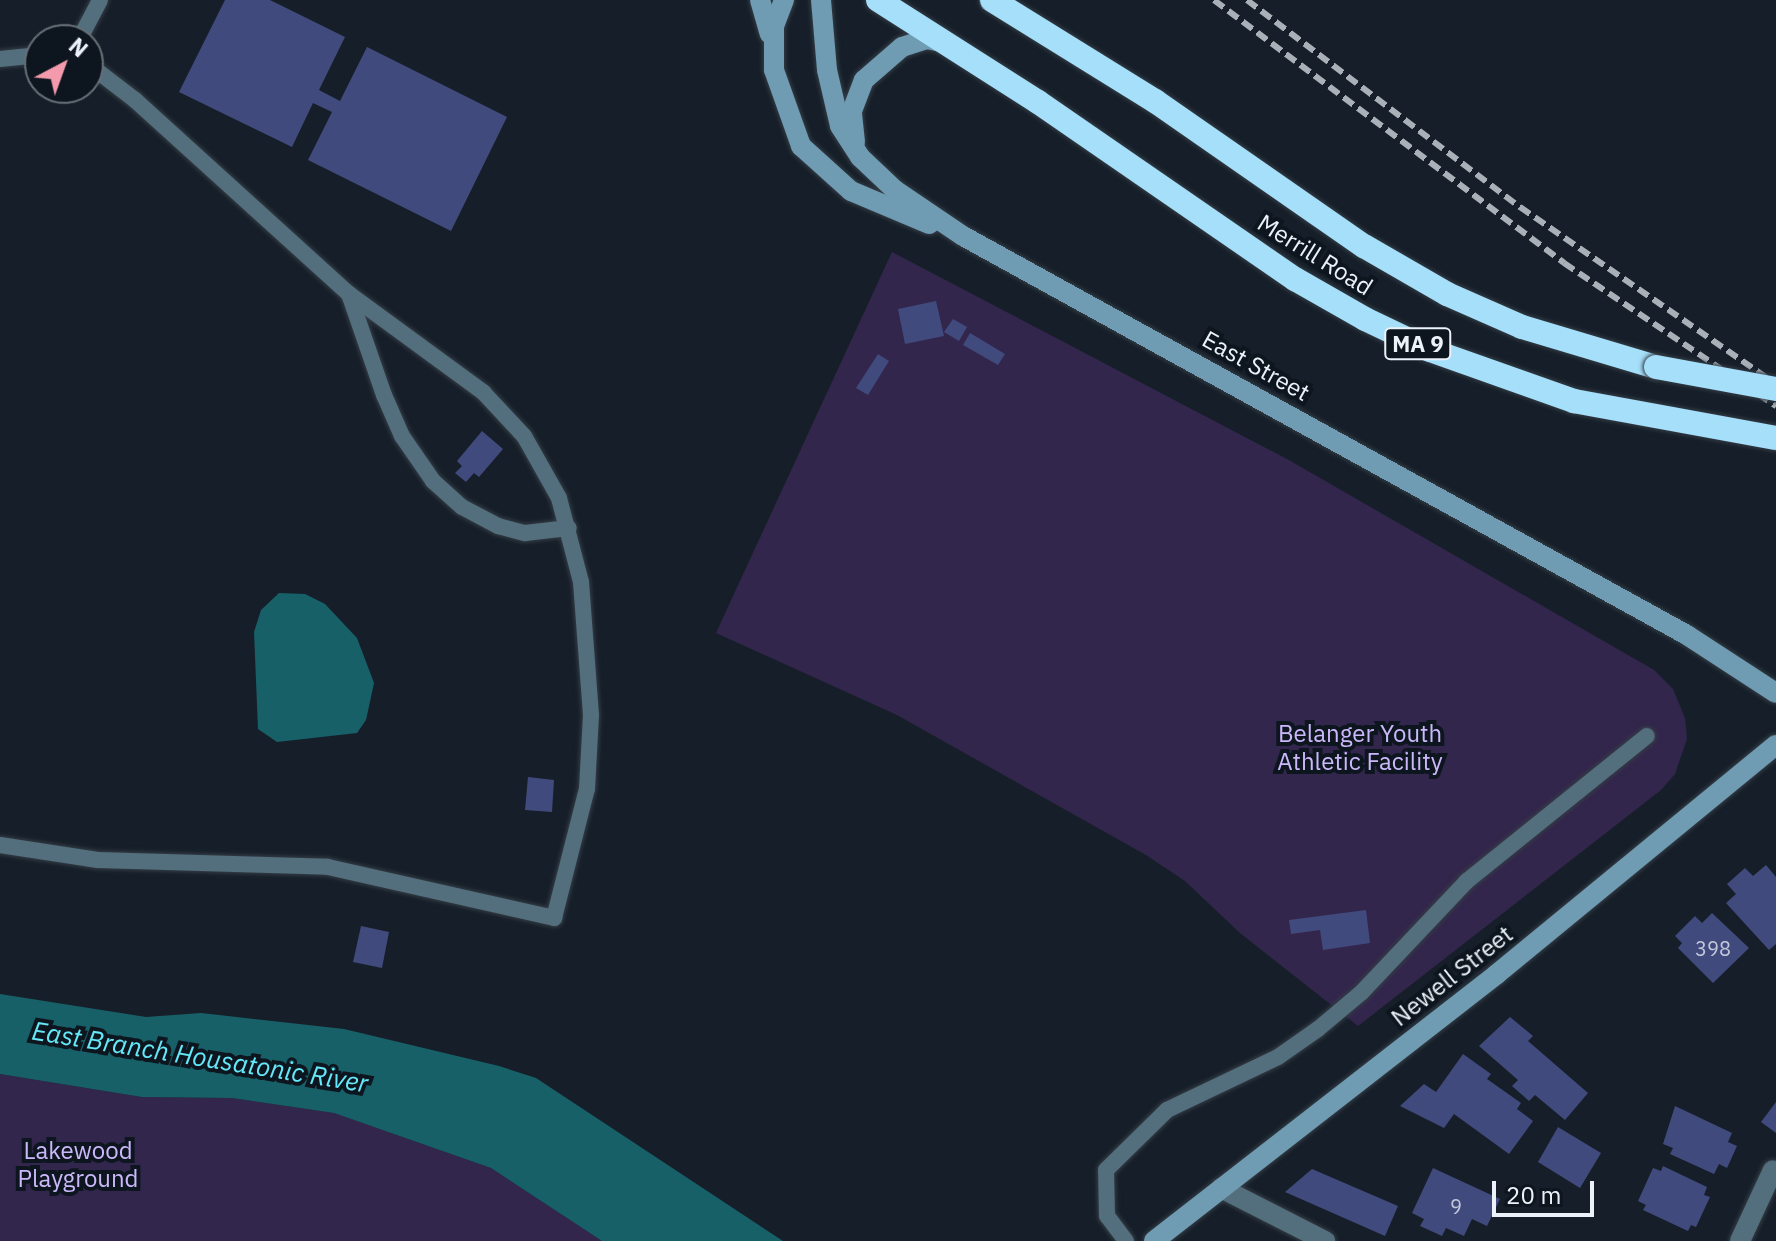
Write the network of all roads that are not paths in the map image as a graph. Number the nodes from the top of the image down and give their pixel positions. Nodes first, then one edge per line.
1 (100, 0) edge
2 (760, 0) edge
3 (784, 0) edge
4 (821, 0) edge
5 (878, 0) edge
6 (992, 0) edge
7 (87, 24) edge
8 (941, 42) junction
9 (24, 57) edge
10 (0, 59) edge
11 (774, 70) junction
12 (104, 76) edge
13 (860, 157) junction
14 (963, 236) junction
15 (349, 294) junction
16 (1776, 389) edge
17 (1767, 437) edge
18 (569, 528) junction
19 (1776, 693) edge
20 (1647, 736) dead end
21 (1776, 745) edge
22 (0, 845) edge
23 (1773, 1170) dead end
24 (1221, 1188) junction
25 (1126, 1241) edge
26 (1154, 1241) edge
27 (1325, 1241) edge
28 (1740, 1241) edge

1 - 7 lane
2 - 11 street
3 - 11 street
4 - 13 street, East Street
5 - 8 highway, Merrill Road / MA 9
6 - 16 highway, Merrill Road / MA 9, bridge
8 - 13 street
8 - 17 highway, Merrill Road / MA 9
9 - 10 lane
11 - 14 street
12 - 15 lane
13 - 14 street, East Street
14 - 19 street, East Street
15 - 18 lane
15 - 18 lane
18 - 22 lane
20 - 25 lane
21 - 24 street, Newell Street
23 - 28 street
24 - 26 street, Newell Street
24 - 27 street

